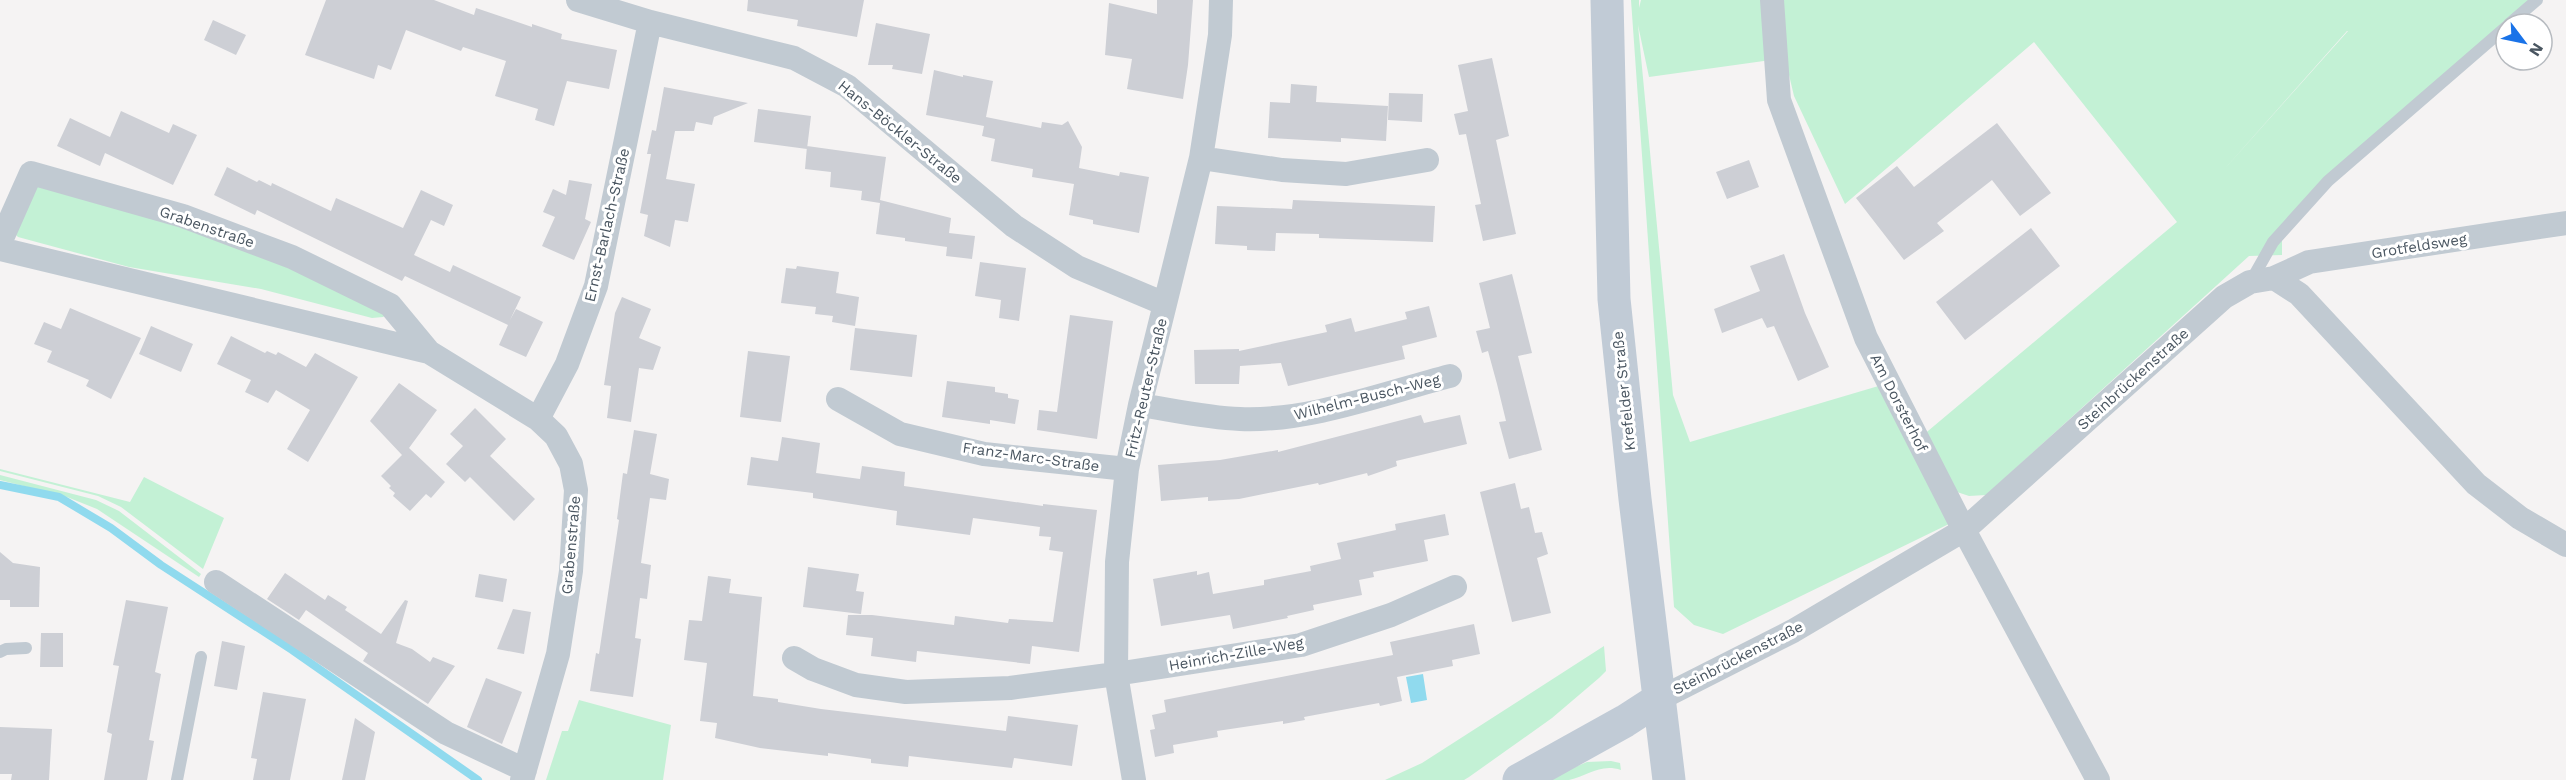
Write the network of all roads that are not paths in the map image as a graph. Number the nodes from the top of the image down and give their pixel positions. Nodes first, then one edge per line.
1 (578, 0) edge
2 (1221, 0) edge
3 (1607, 0) edge
4 (1772, 0) edge
5 (2537, 0) edge
6 (2524, 12) edge
7 (650, 22) junction
8 (2494, 38) edge
9 (1201, 158) junction
10 (1427, 160) dead end
11 (2566, 223) edge
12 (0, 243) edge
13 (0, 249) edge
14 (2274, 278) junction
15 (2250, 282) junction
16 (1165, 304) junction
17 (429, 352) junction
18 (1450, 376) dead end
19 (838, 399) dead end
20 (1140, 405) junction
21 (538, 419) junction
22 (1127, 469) junction
23 (1964, 530) junction
24 (2566, 546) edge
25 (216, 582) dead end
26 (1455, 587) dead end
27 (26, 648) dead end
28 (0, 652) edge
29 (201, 657) dead end
30 (794, 658) dead end
31 (1116, 674) junction
32 (1659, 699) junction
33 (524, 775) edge
34 (177, 780) edge
35 (1134, 780) edge
36 (1519, 780) edge
37 (1669, 780) edge
38 (2098, 780) edge

1 - 7 street, Hans-Böckler-Straße
2 - 9 street, Fritz-Reuter-Straße
3 - 32 main road, Krefelder Straße
4 - 23 street, Am Dorsterhof
5 - 6 lane
7 - 16 street, Hans-Böckler-Straße
7 - 21 street, Ernst-Barlach-Straße
8 - 15 lane
9 - 10 street
9 - 16 street, Fritz-Reuter-Straße
11 - 14 street, Grotfeldsweg
12 - 17 street, Grabenstraße
13 - 17 street, Grabenstraße
14 - 15 street, Steinbrückenstraße
14 - 24 street
15 - 23 street, Steinbrückenstraße
16 - 20 street, Fritz-Reuter-Straße
17 - 21 street, Grabenstraße
18 - 20 street, Wilhelm-Busch-Weg
19 - 22 street, Franz-Marc-Straße
20 - 22 street, Fritz-Reuter-Straße
21 - 33 street, Grabenstraße
22 - 31 street, Fritz-Reuter-Straße
23 - 32 street, Steinbrückenstraße
23 - 38 street, Am Dorsterhof
25 - 33 street, Grabenstraße
26 - 31 street, Heinrich-Zille-Weg
27 - 28 lane
29 - 34 lane
30 - 31 street, Heinrich-Zille-Weg
31 - 35 street, Fritz-Reuter-Straße
32 - 36 main road
32 - 37 main road, Krefelder Straße

